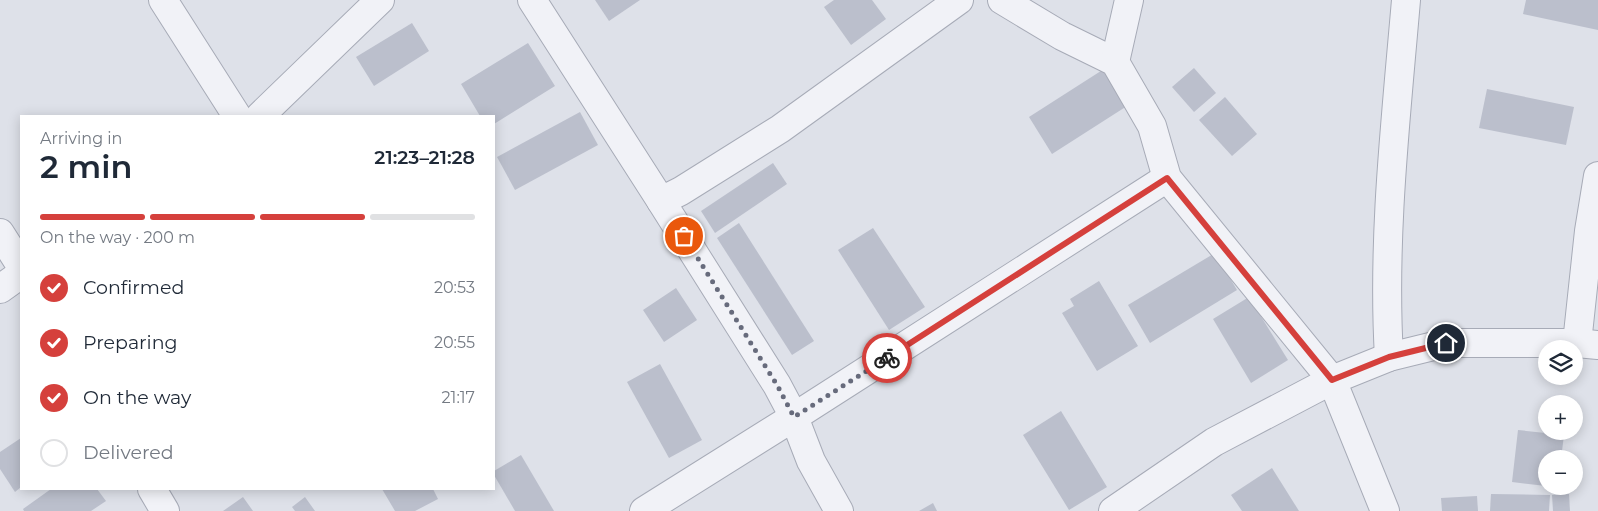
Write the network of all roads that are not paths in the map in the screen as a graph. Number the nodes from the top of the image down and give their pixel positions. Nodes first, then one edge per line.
1 (163, 0) edge
2 (380, 0) edge
3 (532, 0) edge
4 (959, 0) edge
5 (1002, 0) edge
6 (1129, 0) edge
7 (1406, 0) edge
8 (1115, 62) junction
9 (236, 115) edge
10 (261, 115) edge
11 (1598, 176) edge
12 (1167, 178) junction
13 (661, 201) junction
14 (0, 233) edge
15 (20, 264) edge
16 (20, 275) edge
17 (0, 289) edge
18 (1588, 344) edge
19 (1389, 357) junction
20 (1332, 380) junction
21 (794, 417) junction
22 (644, 511) edge
23 (839, 511) edge
24 (1113, 511) edge
25 (1385, 511) edge

1 - 9 street
2 - 10 street
3 - 13 street
4 - 13 street
5 - 8 street
6 - 8 street
7 - 19 street
8 - 12 street
11 - 18 street
12 - 20 street
12 - 21 street
13 - 21 street
14 - 15 street
16 - 17 street
18 - 19 street
19 - 20 street
20 - 24 street
20 - 25 street
21 - 22 street
21 - 23 street

